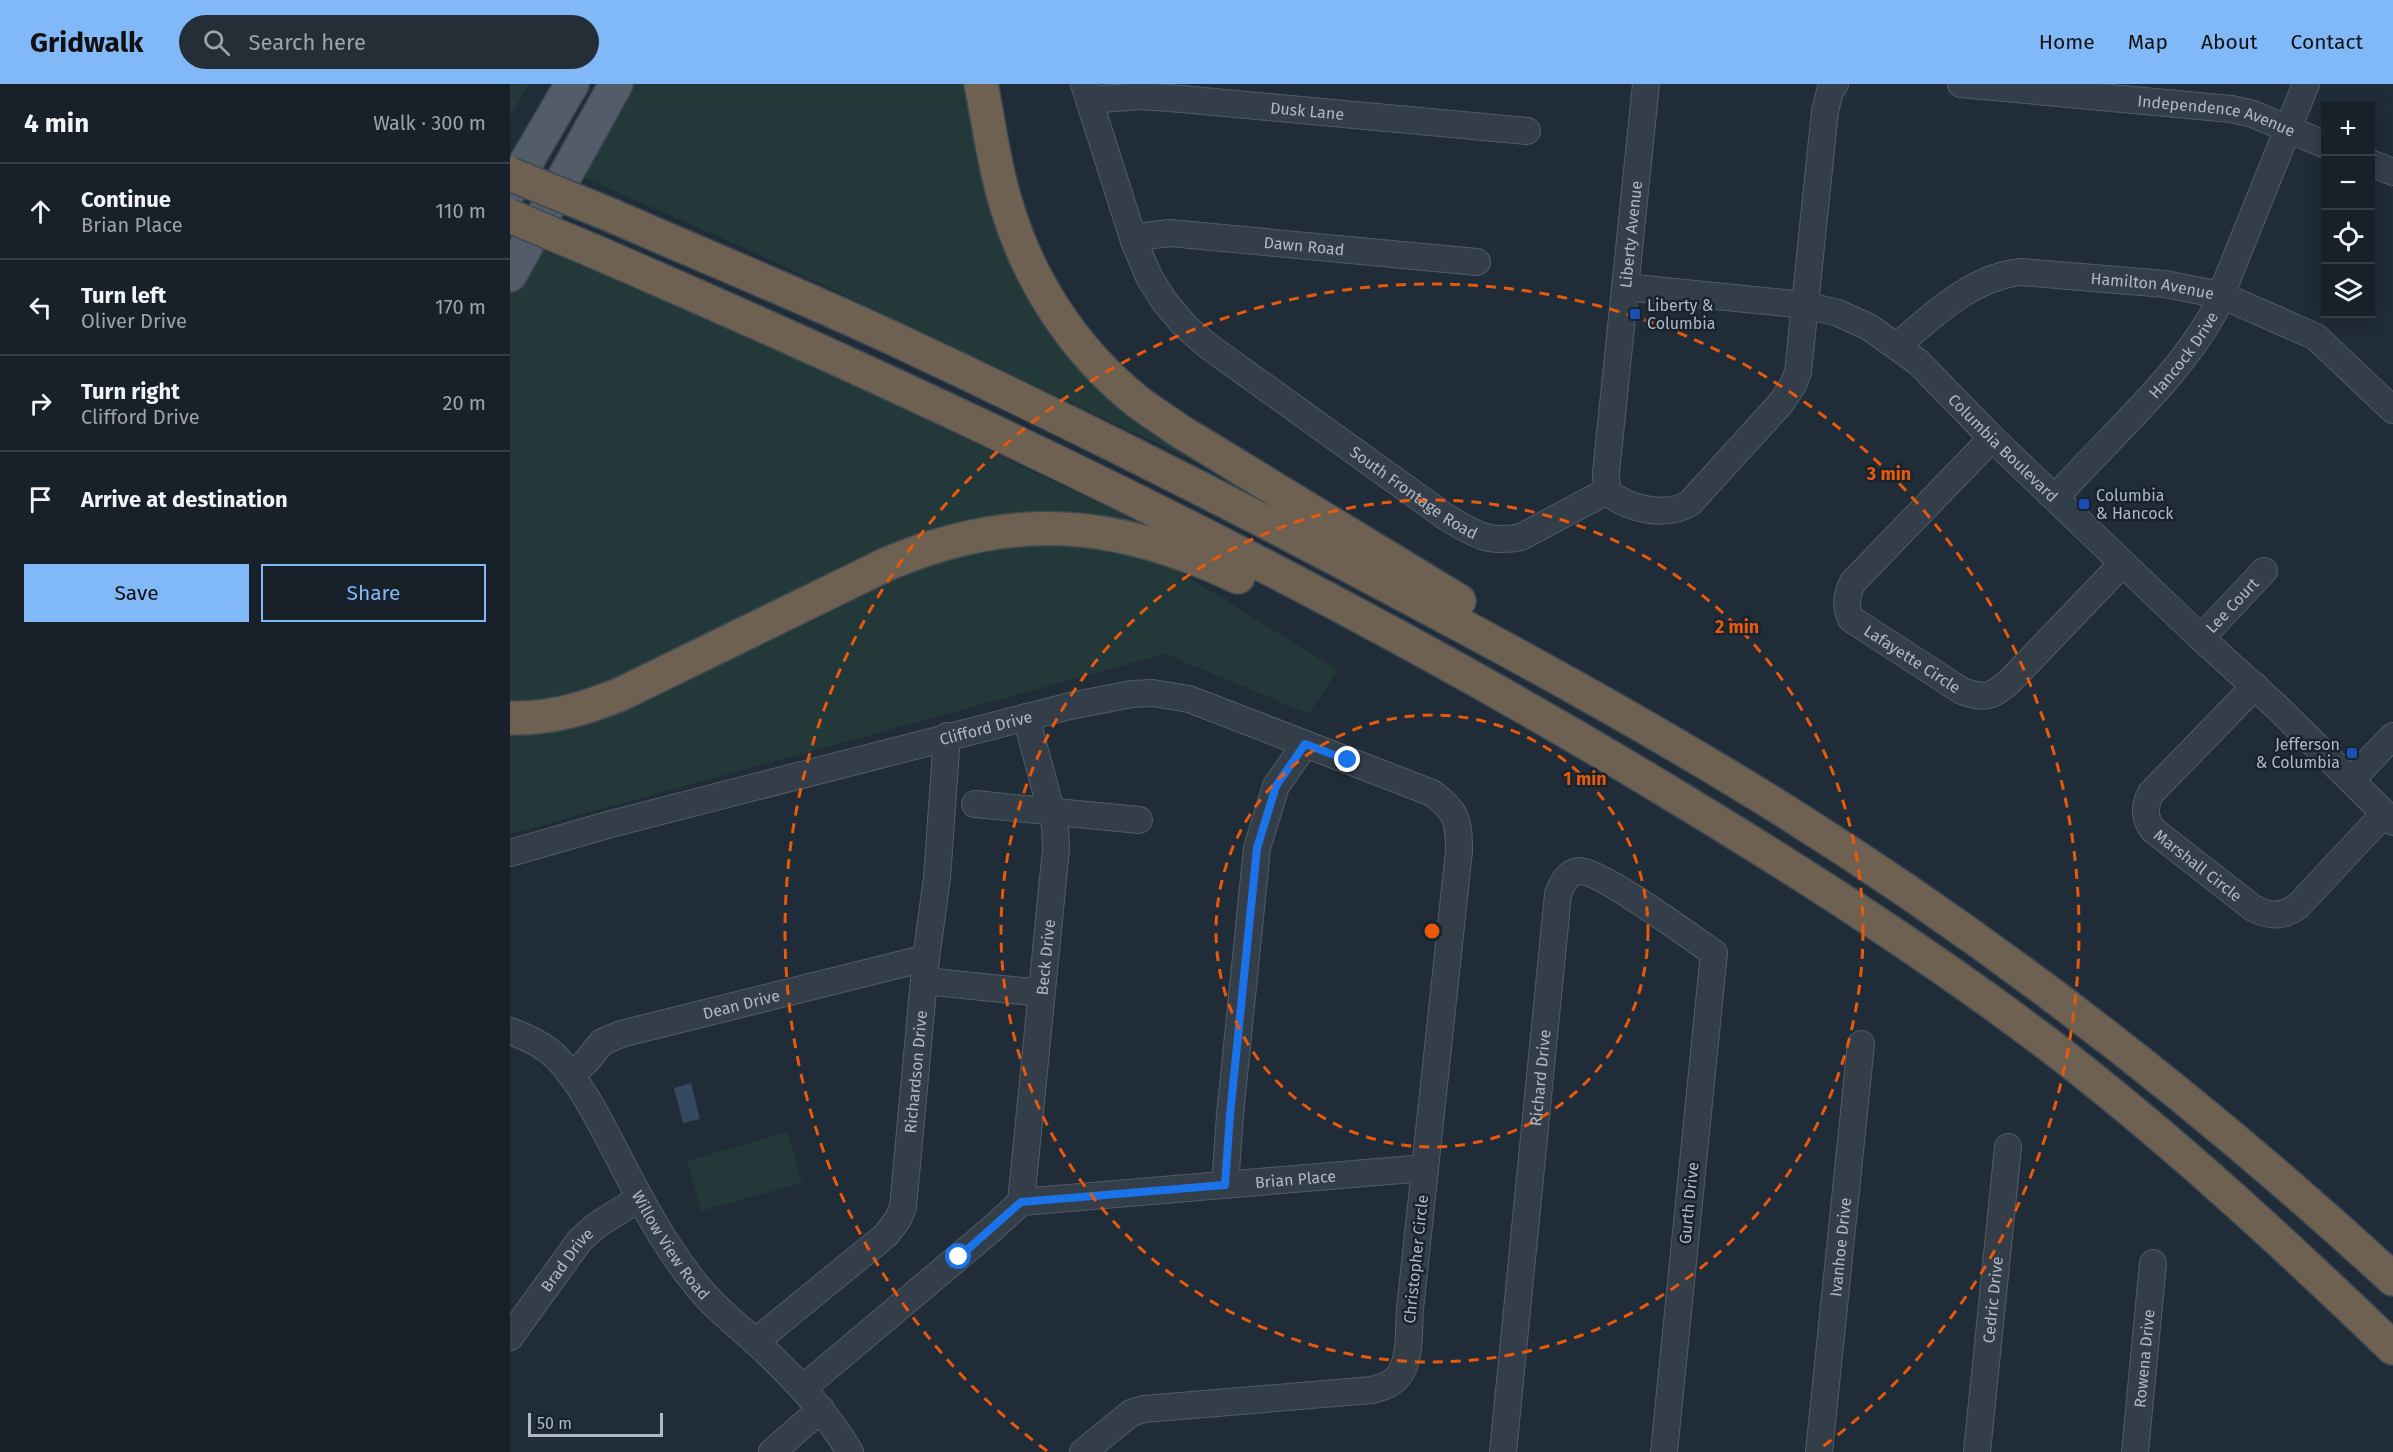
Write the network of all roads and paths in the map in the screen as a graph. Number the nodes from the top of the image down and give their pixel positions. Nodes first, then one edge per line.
1 (572, 84) edge
2 (616, 84) edge
3 (981, 84) edge
4 (1646, 84) edge
5 (1835, 84) edge
6 (1961, 84) edge
7 (2306, 84) edge
8 (1086, 92) edge
9 (1527, 130) dead end
10 (2289, 130) junction
11 (2321, 143) edge
12 (2375, 165) edge
13 (2393, 172) edge
14 (510, 174) edge
15 (510, 190) edge
16 (510, 216) edge
17 (1134, 241) junction
18 (1477, 262) dead end
19 (510, 274) edge
20 (1625, 287) junction
21 (2221, 295) junction
22 (1805, 305) junction
23 (1897, 346) junction
24 (2393, 410) edge
25 (1992, 438) junction
26 (1607, 490) junction
27 (2057, 499) junction
28 (2123, 563) junction
29 (2264, 571) dead end
30 (2201, 638) junction
31 (2254, 686) junction
32 (1026, 717) junction
33 (510, 718) edge
34 (1628, 718) junction
35 (1570, 733) junction
36 (947, 736) junction
37 (2393, 736) edge
38 (1305, 744) junction
39 (2351, 780) junction
40 (975, 804) dead end
41 (1450, 810) joint
42 (1052, 811) junction
43 (2389, 818) edge
44 (1139, 820) dead end
45 (510, 853) edge
46 (1714, 953) joint
47 (925, 969) junction
48 (1041, 993) junction
49 (510, 1031) edge
50 (1861, 1044) dead end
51 (571, 1075) junction
52 (2008, 1147) dead end
53 (1425, 1168) junction
54 (1225, 1185) junction
55 (640, 1198) junction
56 (1021, 1202) junction
57 (2153, 1263) dead end
58 (2393, 1279) edge
59 (517, 1310) edge
60 (510, 1337) edge
61 (755, 1342) junction
62 (2393, 1348) edge
63 (803, 1388) junction
64 (821, 1409) junction
65 (772, 1452) edge
66 (850, 1452) edge
67 (1083, 1452) edge
68 (1503, 1452) edge
69 (1664, 1452) edge
70 (1819, 1452) edge
71 (1977, 1452) edge
72 (2135, 1452) edge

1 - 15 main road
2 - 19 main road
3 - 34 highway
4 - 20 street, Liberty Avenue
5 - 22 street
6 - 10 street, Independence Avenue
7 - 10 street, Hancock Drive
8 - 9 street, Dusk Lane
8 - 17 street, South Frontage Road
10 - 11 street, Independence Avenue
10 - 21 street, Hancock Drive
12 - 13 street
14 - 34 highway, bridge
16 - 35 highway, bridge
17 - 18 street, Dawn Road
17 - 26 street, South Frontage Road
20 - 22 street, Columbia Boulevard
20 - 26 street, Liberty Avenue
21 - 23 street, Hamilton Avenue
21 - 24 street, Hamilton Avenue
21 - 27 street, Hancock Drive
22 - 23 street, Columbia Boulevard
22 - 26 street
23 - 25 street, Columbia Boulevard
25 - 27 street, Columbia Boulevard
25 - 28 street, Lafayette Circle
27 - 28 street, Columbia Boulevard
28 - 30 street, Columbia Boulevard
29 - 30 street, Lee Court
30 - 31 street, Columbia Boulevard
31 - 39 street, Columbia Boulevard
31 - 43 street, Marshall Circle
32 - 36 street, Clifford Drive
32 - 38 street, Clifford Drive
32 - 42 street, Beck Drive
33 - 35 highway
34 - 58 highway
35 - 62 highway
36 - 45 street, Clifford Drive
36 - 47 street, Richardson Drive
37 - 39 street
38 - 41 street, Clifford Drive
38 - 54 street
39 - 43 street, Columbia Boulevard
40 - 42 street
41 - 53 street, Christopher Circle
42 - 44 street
42 - 48 street, Beck Drive
46 - 68 street, Richard Drive
46 - 69 street, Gurth Drive
47 - 48 street, Dean Drive
47 - 51 street, Dean Drive
47 - 61 street, Richardson Drive
48 - 56 street, Beck Drive
49 - 51 street, Willow View Road
50 - 70 street, Ivanhoe Drive
51 - 55 street, Willow View Road
52 - 71 street, Cedric Drive
53 - 54 street, Brian Place
53 - 67 street, Christopher Circle
54 - 56 street, Brian Place
55 - 59 street, Brad Drive
55 - 61 street, Willow View Road
56 - 63 street
57 - 72 street, Rowena Drive
59 - 60 street, Brad Drive
61 - 63 street, Willow View Road
63 - 64 street, Willow View Road
64 - 65 street
64 - 66 street, Willow View Road

